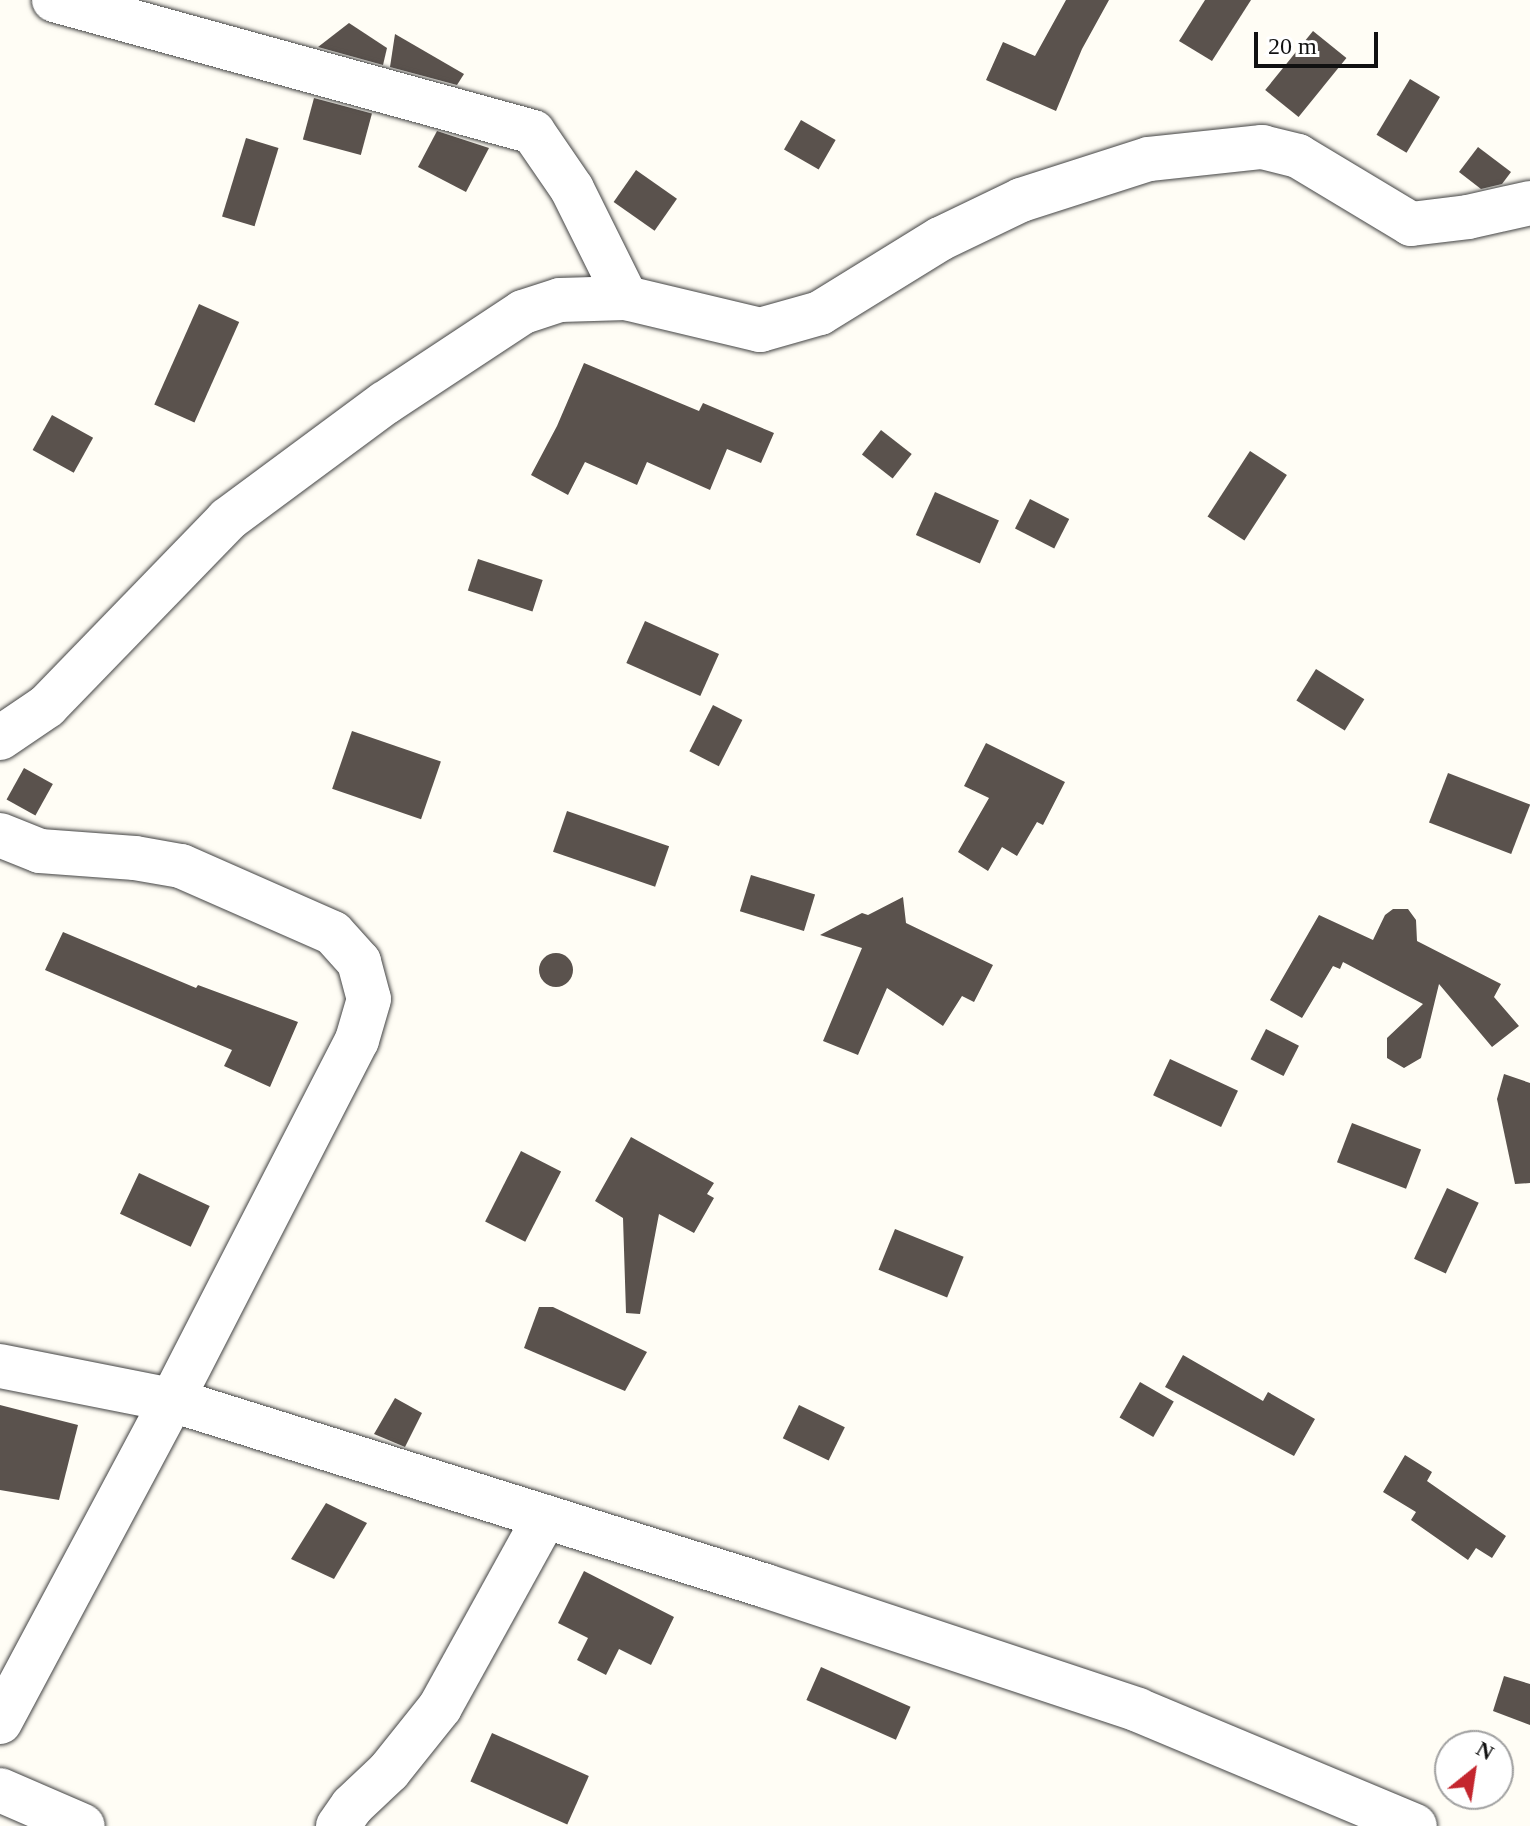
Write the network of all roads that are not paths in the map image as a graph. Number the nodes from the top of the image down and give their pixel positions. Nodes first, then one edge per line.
1 (54, 0) edge
2 (1530, 203) edge
3 (626, 298) junction
4 (0, 738) edge
5 (0, 835) edge
6 (0, 1366) edge
7 (172, 1400) junction
8 (545, 1517) junction
9 (0, 1722) edge
10 (0, 1790) edge
11 (83, 1826) edge
12 (338, 1826) edge
13 (1415, 1826) edge

1 - 3 street
2 - 3 street
3 - 4 street
5 - 7 street
6 - 7 street
7 - 8 street
7 - 9 street
8 - 12 street
8 - 13 street
10 - 11 street

